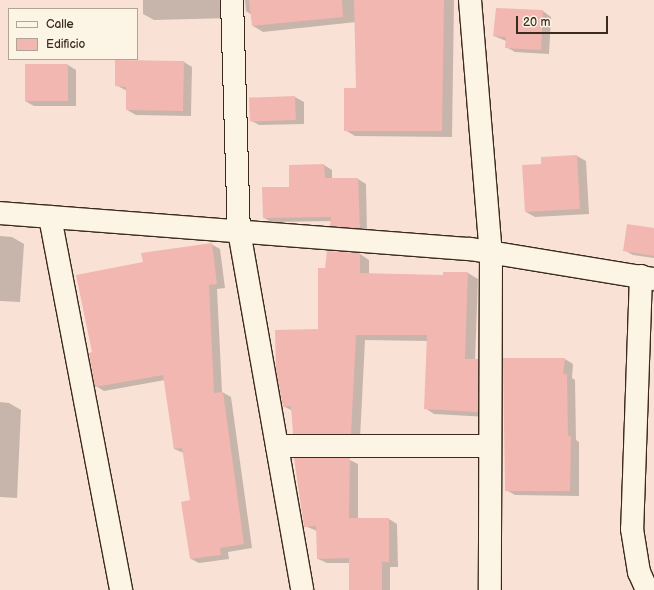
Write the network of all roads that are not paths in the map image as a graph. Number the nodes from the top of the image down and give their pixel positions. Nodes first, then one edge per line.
1 (232, 0) edge
2 (470, 0) edge
3 (0, 213) edge
4 (50, 217) junction
5 (239, 231) junction
6 (491, 252) junction
7 (648, 278) edge
8 (277, 446) junction
9 (489, 446) junction
10 (121, 590) edge
11 (302, 590) edge
12 (490, 590) edge
13 (647, 590) edge

1 - 5 street
2 - 6 street
3 - 4 street
4 - 5 street
4 - 10 street
5 - 6 street
5 - 8 street
6 - 7 street
6 - 9 street
7 - 13 street
8 - 9 street
8 - 11 street
9 - 12 street

